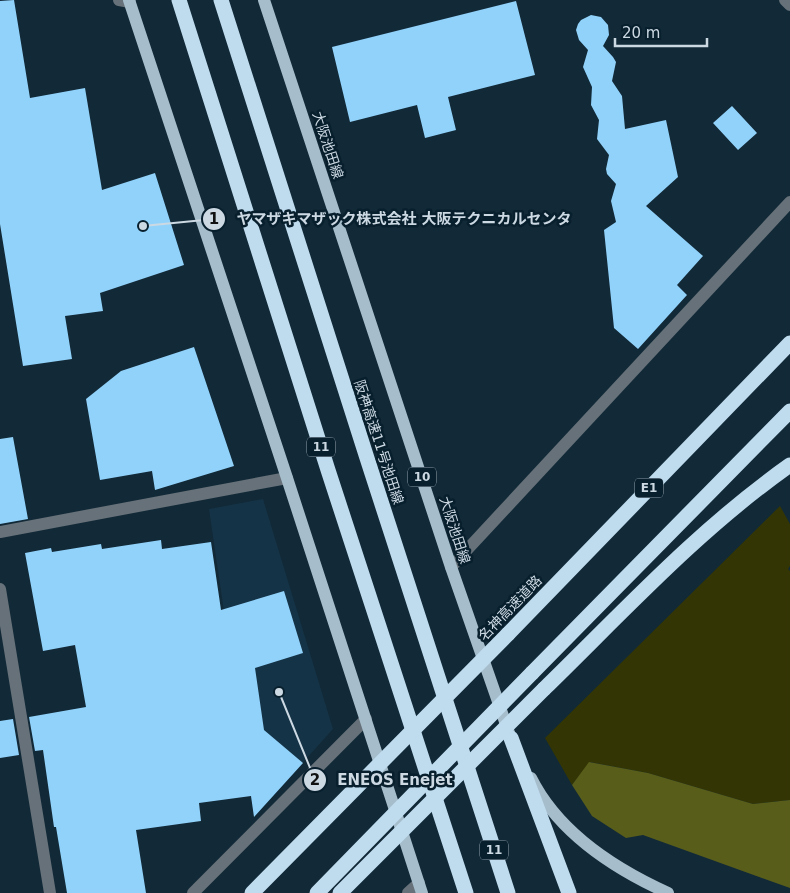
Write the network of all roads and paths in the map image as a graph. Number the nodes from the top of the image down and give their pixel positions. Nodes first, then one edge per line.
1 (179, 0) edge
2 (221, 0) edge
3 (264, 0) edge
4 (785, 0) edge
5 (126, 1) edge
6 (790, 5) edge
7 (790, 202) edge
8 (790, 334) edge
9 (790, 343) edge
10 (790, 411) edge
11 (694, 441) junction
12 (790, 466) edge
13 (287, 478) junction
14 (0, 532) edge
15 (452, 567) junction
16 (0, 589) edge
17 (366, 719) junction
18 (511, 738) junction
19 (480, 807) junction
20 (420, 888) edge
21 (50, 893) edge
22 (193, 893) edge
23 (252, 893) edge
24 (317, 893) edge
25 (340, 893) edge
26 (408, 893) edge
27 (466, 893) edge
28 (508, 893) edge
29 (518, 893) edge
30 (568, 893) edge
31 (668, 893) edge

1 - 27 highway, 11
2 - 19 highway, 阪神高速11号池田線 / 11
3 - 15 main road, 大阪池田線 / 10
4 - 6 street
5 - 13 main road
7 - 15 street
8 - 11 highway
9 - 11 highway, 名神高速道路 / E1
10 - 24 highway, bridge
11 - 23 highway, 名神高速道路 / E1, bridge
12 - 25 highway, bridge
13 - 14 street
13 - 17 main road
15 - 18 main road, 大阪池田線 / 10
16 - 21 street
17 - 20 main road
17 - 22 street
18 - 30 highway
18 - 31 main road, 大阪池田線 / 10
19 - 28 highway, 阪神高速11号池田線 / 11
19 - 29 highway
20 - 26 street

